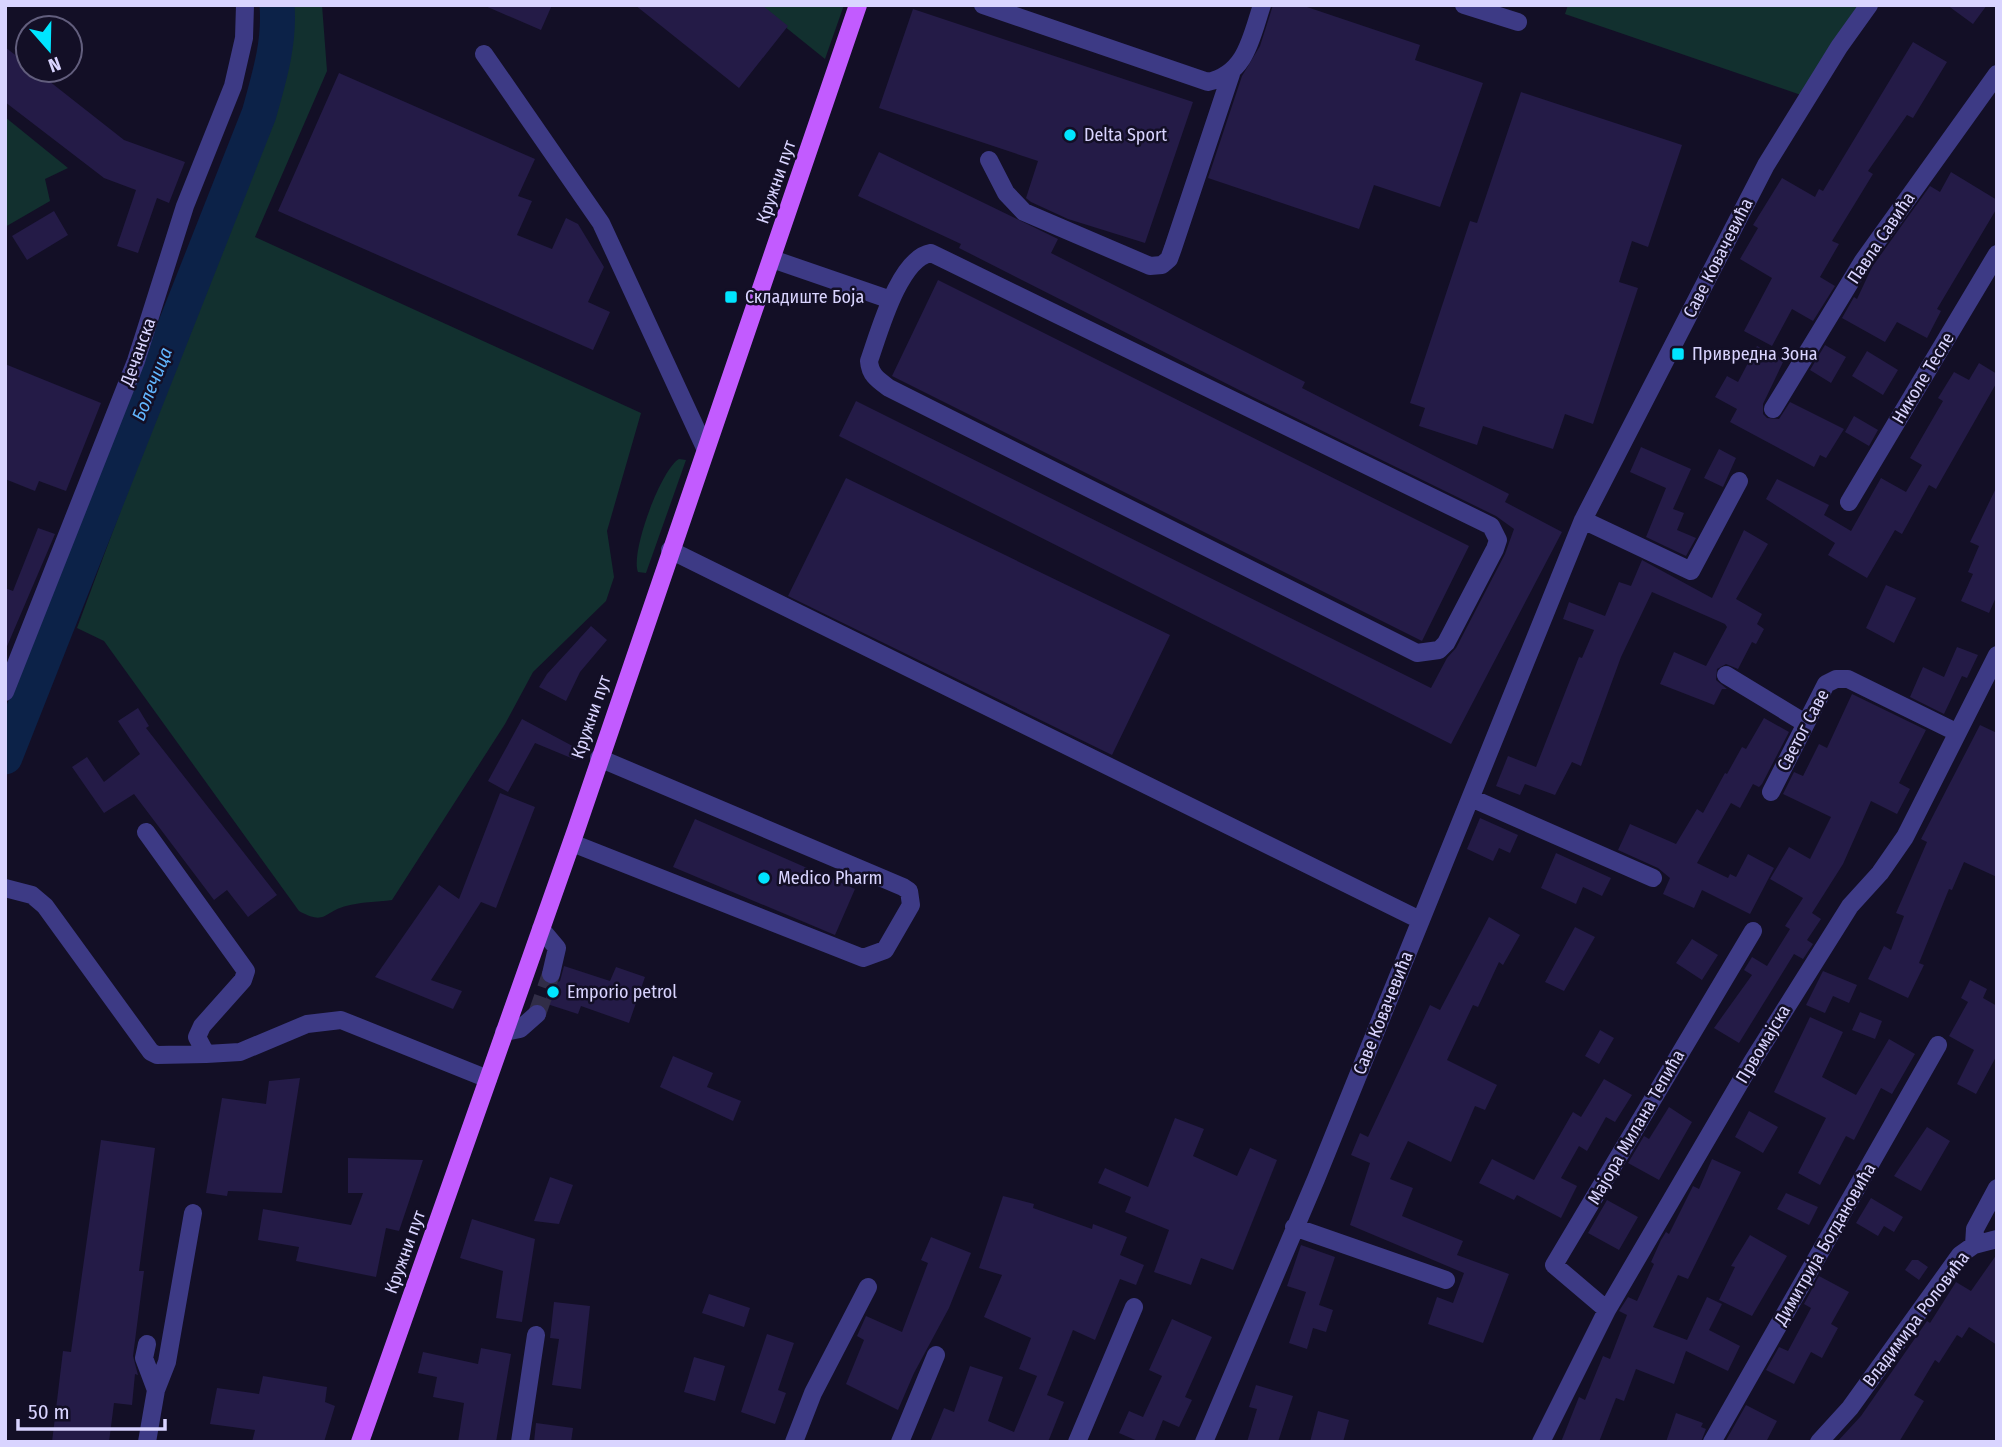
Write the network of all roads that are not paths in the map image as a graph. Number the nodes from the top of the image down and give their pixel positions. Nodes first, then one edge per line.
1 (245, 5) edge
2 (858, 5) edge
3 (983, 5) edge
4 (1262, 5) edge
5 (1464, 5) edge
6 (1869, 5) edge
7 (1518, 22) dead end
8 (484, 54) dead end
9 (1231, 74) junction
10 (1997, 74) edge
11 (989, 160) dead end
12 (1997, 254) edge
13 (772, 259) junction
14 (891, 300) junction
15 (1773, 409) dead end
16 (705, 448) junction
17 (1740, 481) dead end
18 (1849, 502) dead end
19 (1583, 520) junction
20 (670, 550) junction
21 (1997, 655) edge
22 (1726, 674) dead end
23 (5, 692) edge
24 (1805, 723) junction
25 (1956, 732) junction
26 (600, 758) junction
27 (1772, 792) dead end
28 (1471, 798) junction
29 (146, 832) dead end
30 (572, 843) junction
31 (1653, 878) dead end
32 (5, 888) edge
33 (1420, 920) junction
34 (541, 929) junction
35 (1753, 931) dead end
36 (551, 974) tunnel mouth
37 (537, 1014) tunnel mouth
38 (504, 1032) junction
39 (1938, 1045) dead end
40 (206, 1054) junction
41 (488, 1079) junction
42 (1997, 1188) edge
43 (193, 1213) dead end
44 (1294, 1227) junction
45 (1997, 1239) edge
46 (1974, 1245) junction
47 (1446, 1280) dead end
48 (868, 1287) dead end
49 (1134, 1307) dead end
50 (1607, 1310) junction
51 (536, 1335) dead end
52 (147, 1344) dead end
53 (936, 1354) dead end
54 (156, 1390) junction
55 (147, 1442) edge
56 (360, 1442) edge
57 (520, 1442) edge
58 (794, 1442) edge
59 (900, 1442) edge
60 (1077, 1442) edge
61 (1203, 1442) edge
62 (1541, 1442) edge
63 (1712, 1442) edge
64 (1819, 1442) edge

1 - 23 street, Дечанска
2 - 13 main road, Кружни пут
3 - 9 street
4 - 9 street
5 - 7 street
6 - 19 street, Саве Ковачевића
8 - 16 street
9 - 11 street
10 - 15 street, Павла Савића
12 - 18 street, Николе Тесле
13 - 14 street
13 - 16 main road, Кружни пут
14 - 14 street
16 - 20 main road, Кружни пут
17 - 19 street
19 - 28 street, Саве Ковачевића
20 - 26 main road, Кружни пут
20 - 33 street
21 - 25 street, Првомајска
22 - 24 street
24 - 25 street, Светог Саве
24 - 27 street, Светог Саве
25 - 50 street, Првомајска
26 - 30 main road, Кружни пут
26 - 30 street
28 - 31 street
28 - 33 street, Саве Ковачевића
29 - 40 street
30 - 34 main road, Кружни пут
32 - 40 street
33 - 44 street, Саве Ковачевића
34 - 36 street
34 - 38 main road, Кружни пут
35 - 50 street, Мајора Милана Тепића
37 - 38 street
38 - 41 main road, Кружни пут
39 - 63 street, Димитрија Богдановића
40 - 41 street
41 - 56 main road, Кружни пут
42 - 46 street, Владимира Роловића
43 - 54 street
44 - 47 street
44 - 61 street, Саве Ковачевића
45 - 46 street
46 - 64 street, Владимира Роловића
48 - 58 street
49 - 60 street
50 - 62 street, Првомајска
51 - 57 street
52 - 54 street
53 - 59 street
54 - 55 street

